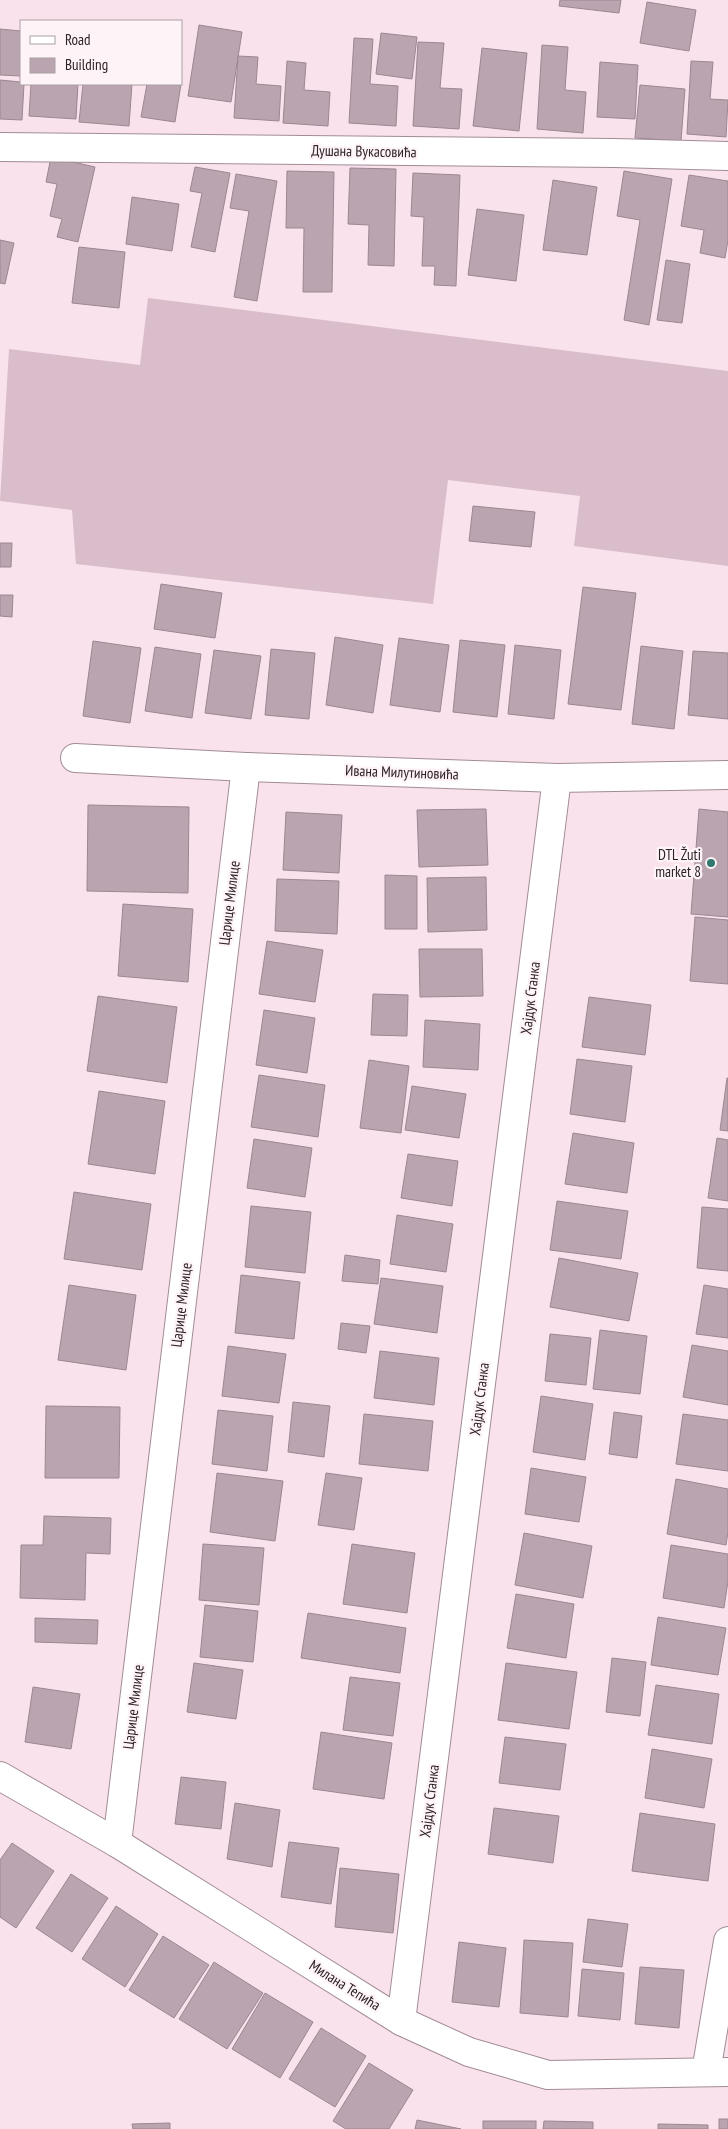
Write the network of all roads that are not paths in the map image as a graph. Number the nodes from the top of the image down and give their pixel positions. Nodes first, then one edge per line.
1 (0, 147) edge
2 (728, 156) edge
3 (75, 758) dead end
4 (246, 767) junction
5 (728, 775) edge
6 (558, 778) junction
7 (0, 1776) edge
8 (117, 1843) junction
9 (728, 1941) edge
10 (402, 2021) junction
11 (717, 2072) edge

1 - 2 street, Душана Вукасовића
3 - 4 street, Ивана Милутиновића
4 - 6 street, Ивана Милутиновића
4 - 8 street, Царице Милице
5 - 6 street, Ивана Милутиновића
6 - 10 street, Хајдук Станка
7 - 8 street, Милана Тепића
8 - 10 street, Милана Тепића
9 - 11 street
10 - 11 street, Милана Тепића

